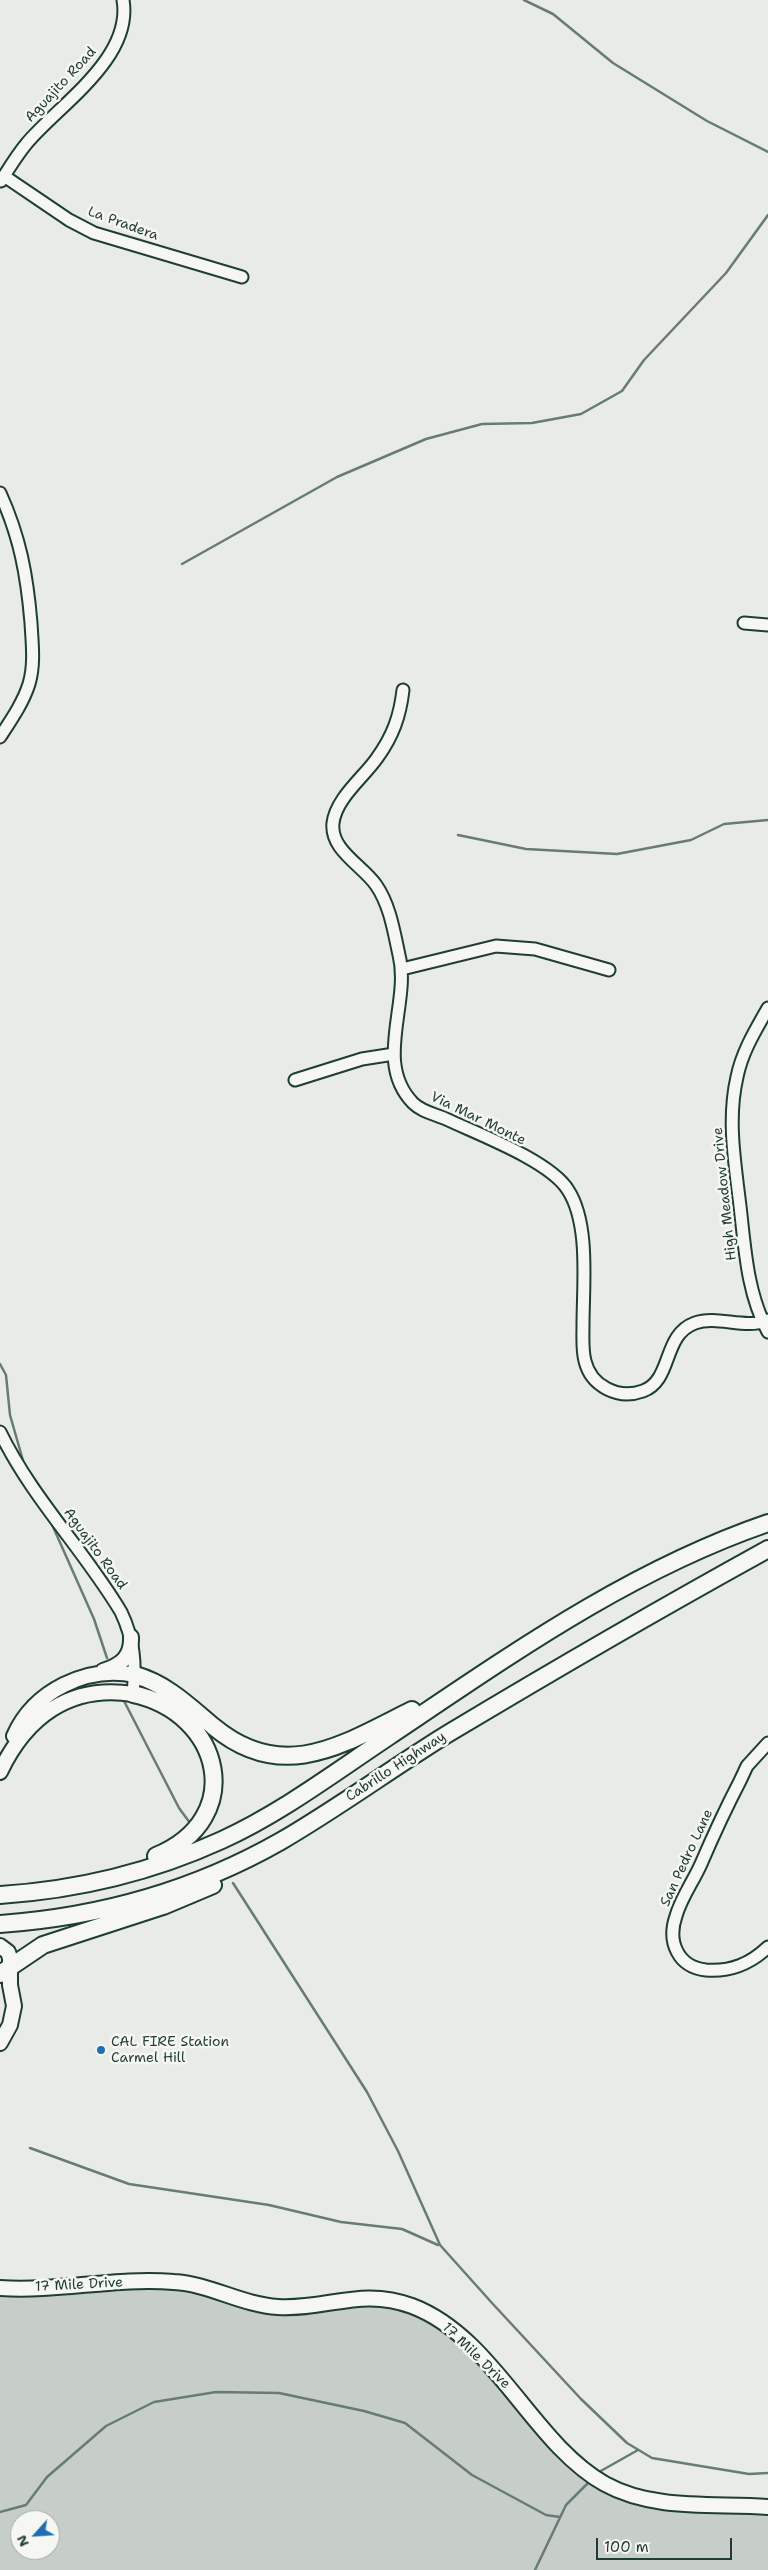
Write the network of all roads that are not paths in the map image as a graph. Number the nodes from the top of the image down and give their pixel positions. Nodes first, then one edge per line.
1 (123, 0) edge
2 (2, 179) edge
3 (242, 277) dead end
4 (0, 493) edge
5 (744, 622) dead end
6 (768, 626) edge
7 (403, 690) dead end
8 (0, 737) edge
9 (402, 969) junction
10 (609, 970) dead end
11 (768, 1008) edge
12 (394, 1054) junction
13 (295, 1080) dead end
14 (766, 1325) edge
15 (0, 1432) edge
16 (768, 1523) edge
17 (768, 1548) edge
18 (131, 1636) junction
19 (89, 1675) junction
20 (135, 1675) junction
21 (459, 1689) junction
22 (133, 1694) junction
23 (768, 1743) edge
24 (9, 1753) junction
25 (0, 1772) edge
26 (281, 1841) junction
27 (72, 1886) junction
28 (0, 1895) edge
29 (0, 1924) edge
30 (0, 1946) edge
31 (768, 1946) edge
32 (5, 1971) edge
33 (0, 1994) edge
34 (0, 2029) edge
35 (0, 2043) edge
36 (0, 2288) edge
37 (768, 2507) edge

1 - 2 street, Aguajito Road
2 - 3 street, La Pradera
4 - 8 street
5 - 6 street
7 - 9 street, Via Mar Monte
9 - 10 street
9 - 12 street, Via Mar Monte
11 - 14 street, High Meadow Drive
12 - 13 street
12 - 14 street, Via Mar Monte
15 - 18 street, Aguajito Road
16 - 21 highway, Cabrillo Highway
17 - 26 highway, Cabrillo Highway
18 - 19 main road
18 - 20 street, Aguajito Road
19 - 20 main road
19 - 24 main road
20 - 21 highway
20 - 22 street, Aguajito Road
21 - 27 highway, Cabrillo Highway
22 - 24 main road
22 - 27 highway
23 - 31 street, San Pedro Lane
24 - 25 main road
26 - 29 highway, Cabrillo Highway
26 - 32 highway
27 - 28 highway, Cabrillo Highway
30 - 32 main road
32 - 35 main road
33 - 34 main road
36 - 37 main road, 17 Mile Drive

